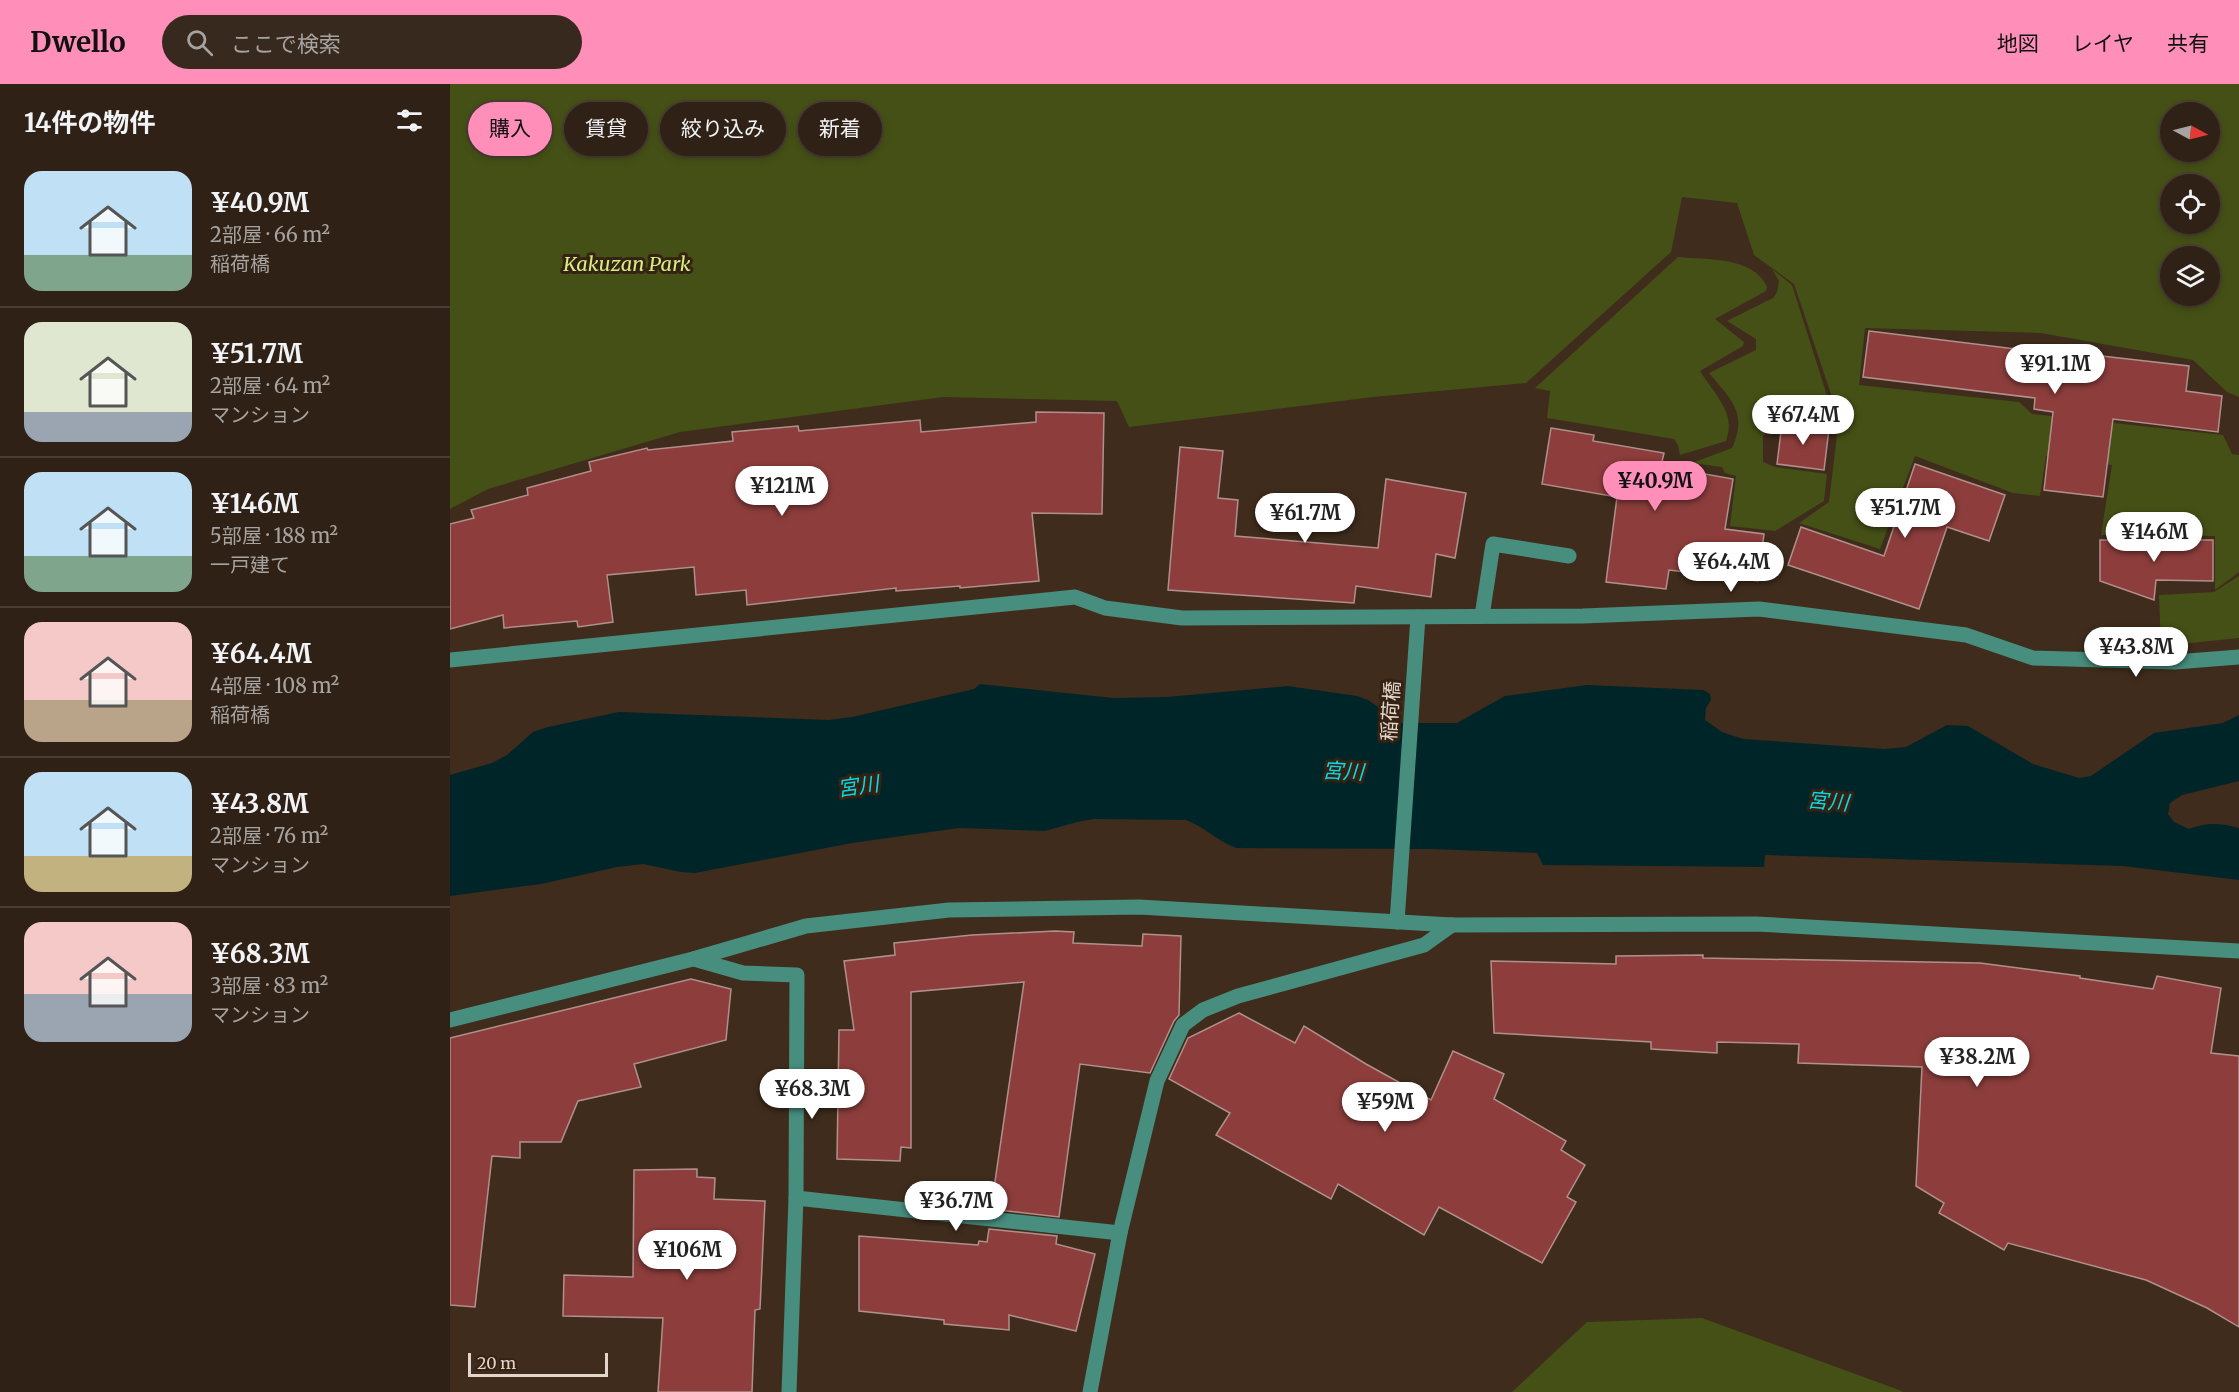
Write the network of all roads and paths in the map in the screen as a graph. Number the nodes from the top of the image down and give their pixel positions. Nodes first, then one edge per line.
1 (1569, 556) dead end
2 (1482, 616) junction
3 (1417, 621) junction
4 (2239, 657) edge
5 (450, 660) edge
6 (1397, 915) junction
7 (1452, 925) junction
8 (2239, 951) edge
9 (693, 959) junction
10 (450, 1020) edge
11 (796, 1198) junction
12 (1120, 1233) junction
13 (789, 1392) edge
14 (1090, 1392) edge

1 - 2 street
2 - 3 street
2 - 4 street
3 - 5 street
3 - 6 street, 稲荷橋
6 - 7 street
6 - 9 street
7 - 8 street
7 - 12 street
9 - 10 street
9 - 11 street
11 - 12 street
11 - 13 street
12 - 14 street

